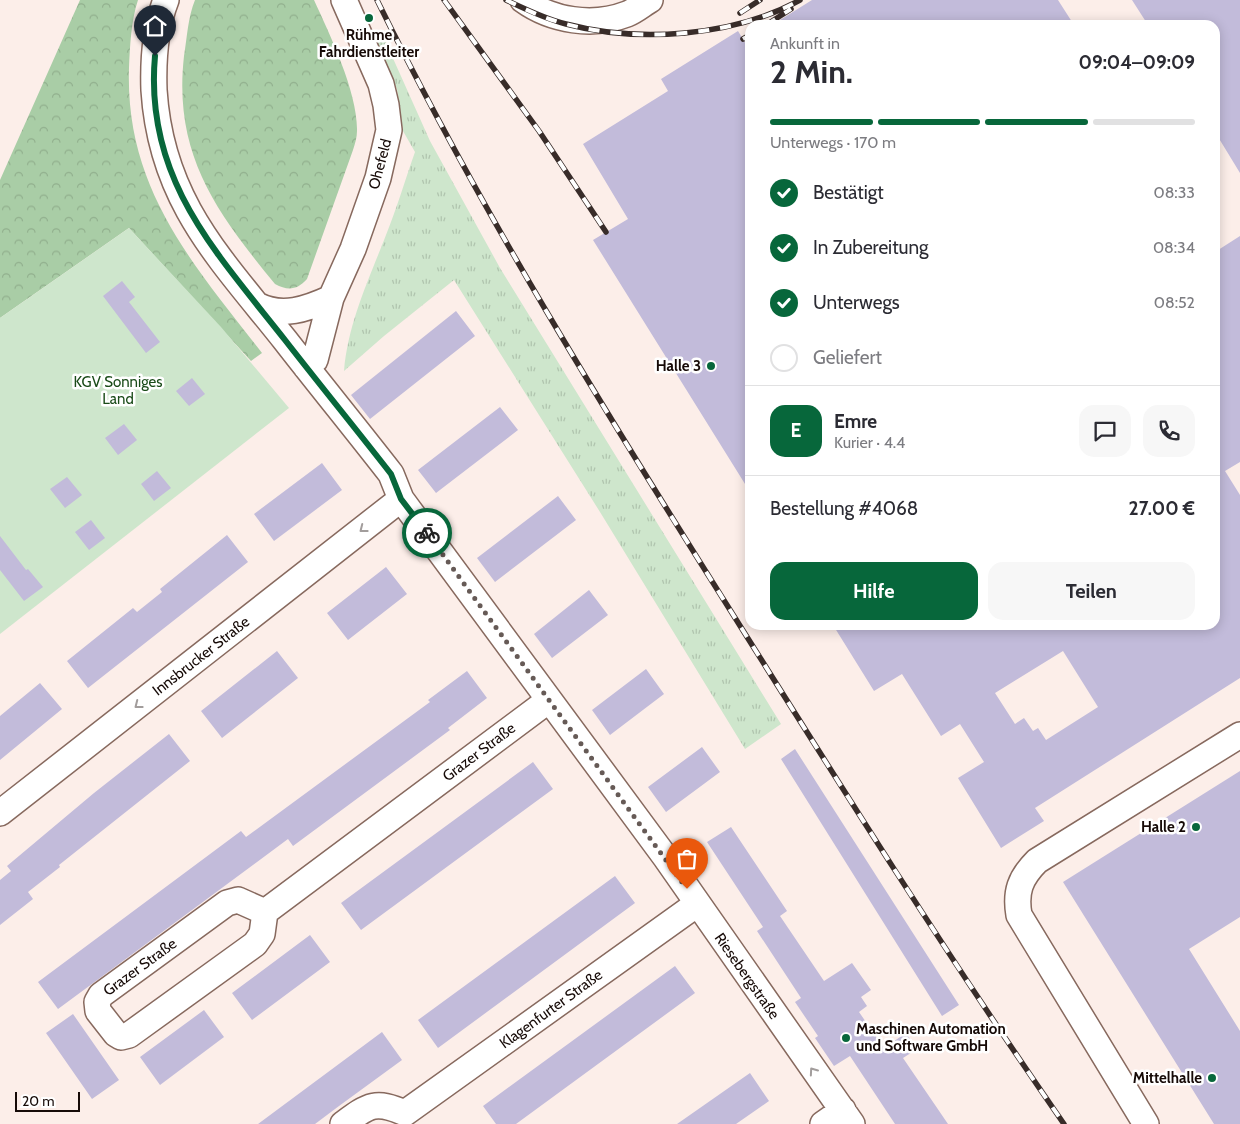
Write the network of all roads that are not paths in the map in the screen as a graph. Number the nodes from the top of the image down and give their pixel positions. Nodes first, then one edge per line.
1 (166, 0) edge
2 (344, 0) edge
3 (523, 0) edge
4 (650, 0) edge
5 (331, 298) junction
6 (257, 305) junction
7 (285, 340) junction
8 (306, 367) junction
9 (401, 499) junction
10 (549, 700) junction
11 (1240, 735) edge
12 (0, 813) edge
13 (697, 904) junction
14 (265, 912) junction
15 (405, 1119) edge
16 (839, 1119) edge
17 (343, 1124) edge
18 (1146, 1124) edge

1 - 6 street, Riesebergstraße
2 - 5 street, Ohefeld
3 - 4 street
5 - 6 street
5 - 7 street, Ohefeld
5 - 8 street, Ohefeld
6 - 7 street, Riesebergstraße
7 - 8 street, Riesebergstraße
8 - 9 street, Riesebergstraße
9 - 10 street, Riesebergstraße
9 -> 12 street, Innsbrucker Straße
10 - 13 street, Riesebergstraße
10 - 14 street, Grazer Straße
11 - 18 street
13 - 15 street, Klagenfurter Straße
16 -> 13 street, Riesebergstraße
14 - 14 street, Grazer Straße
15 - 17 street, Klagenfurter Straße

